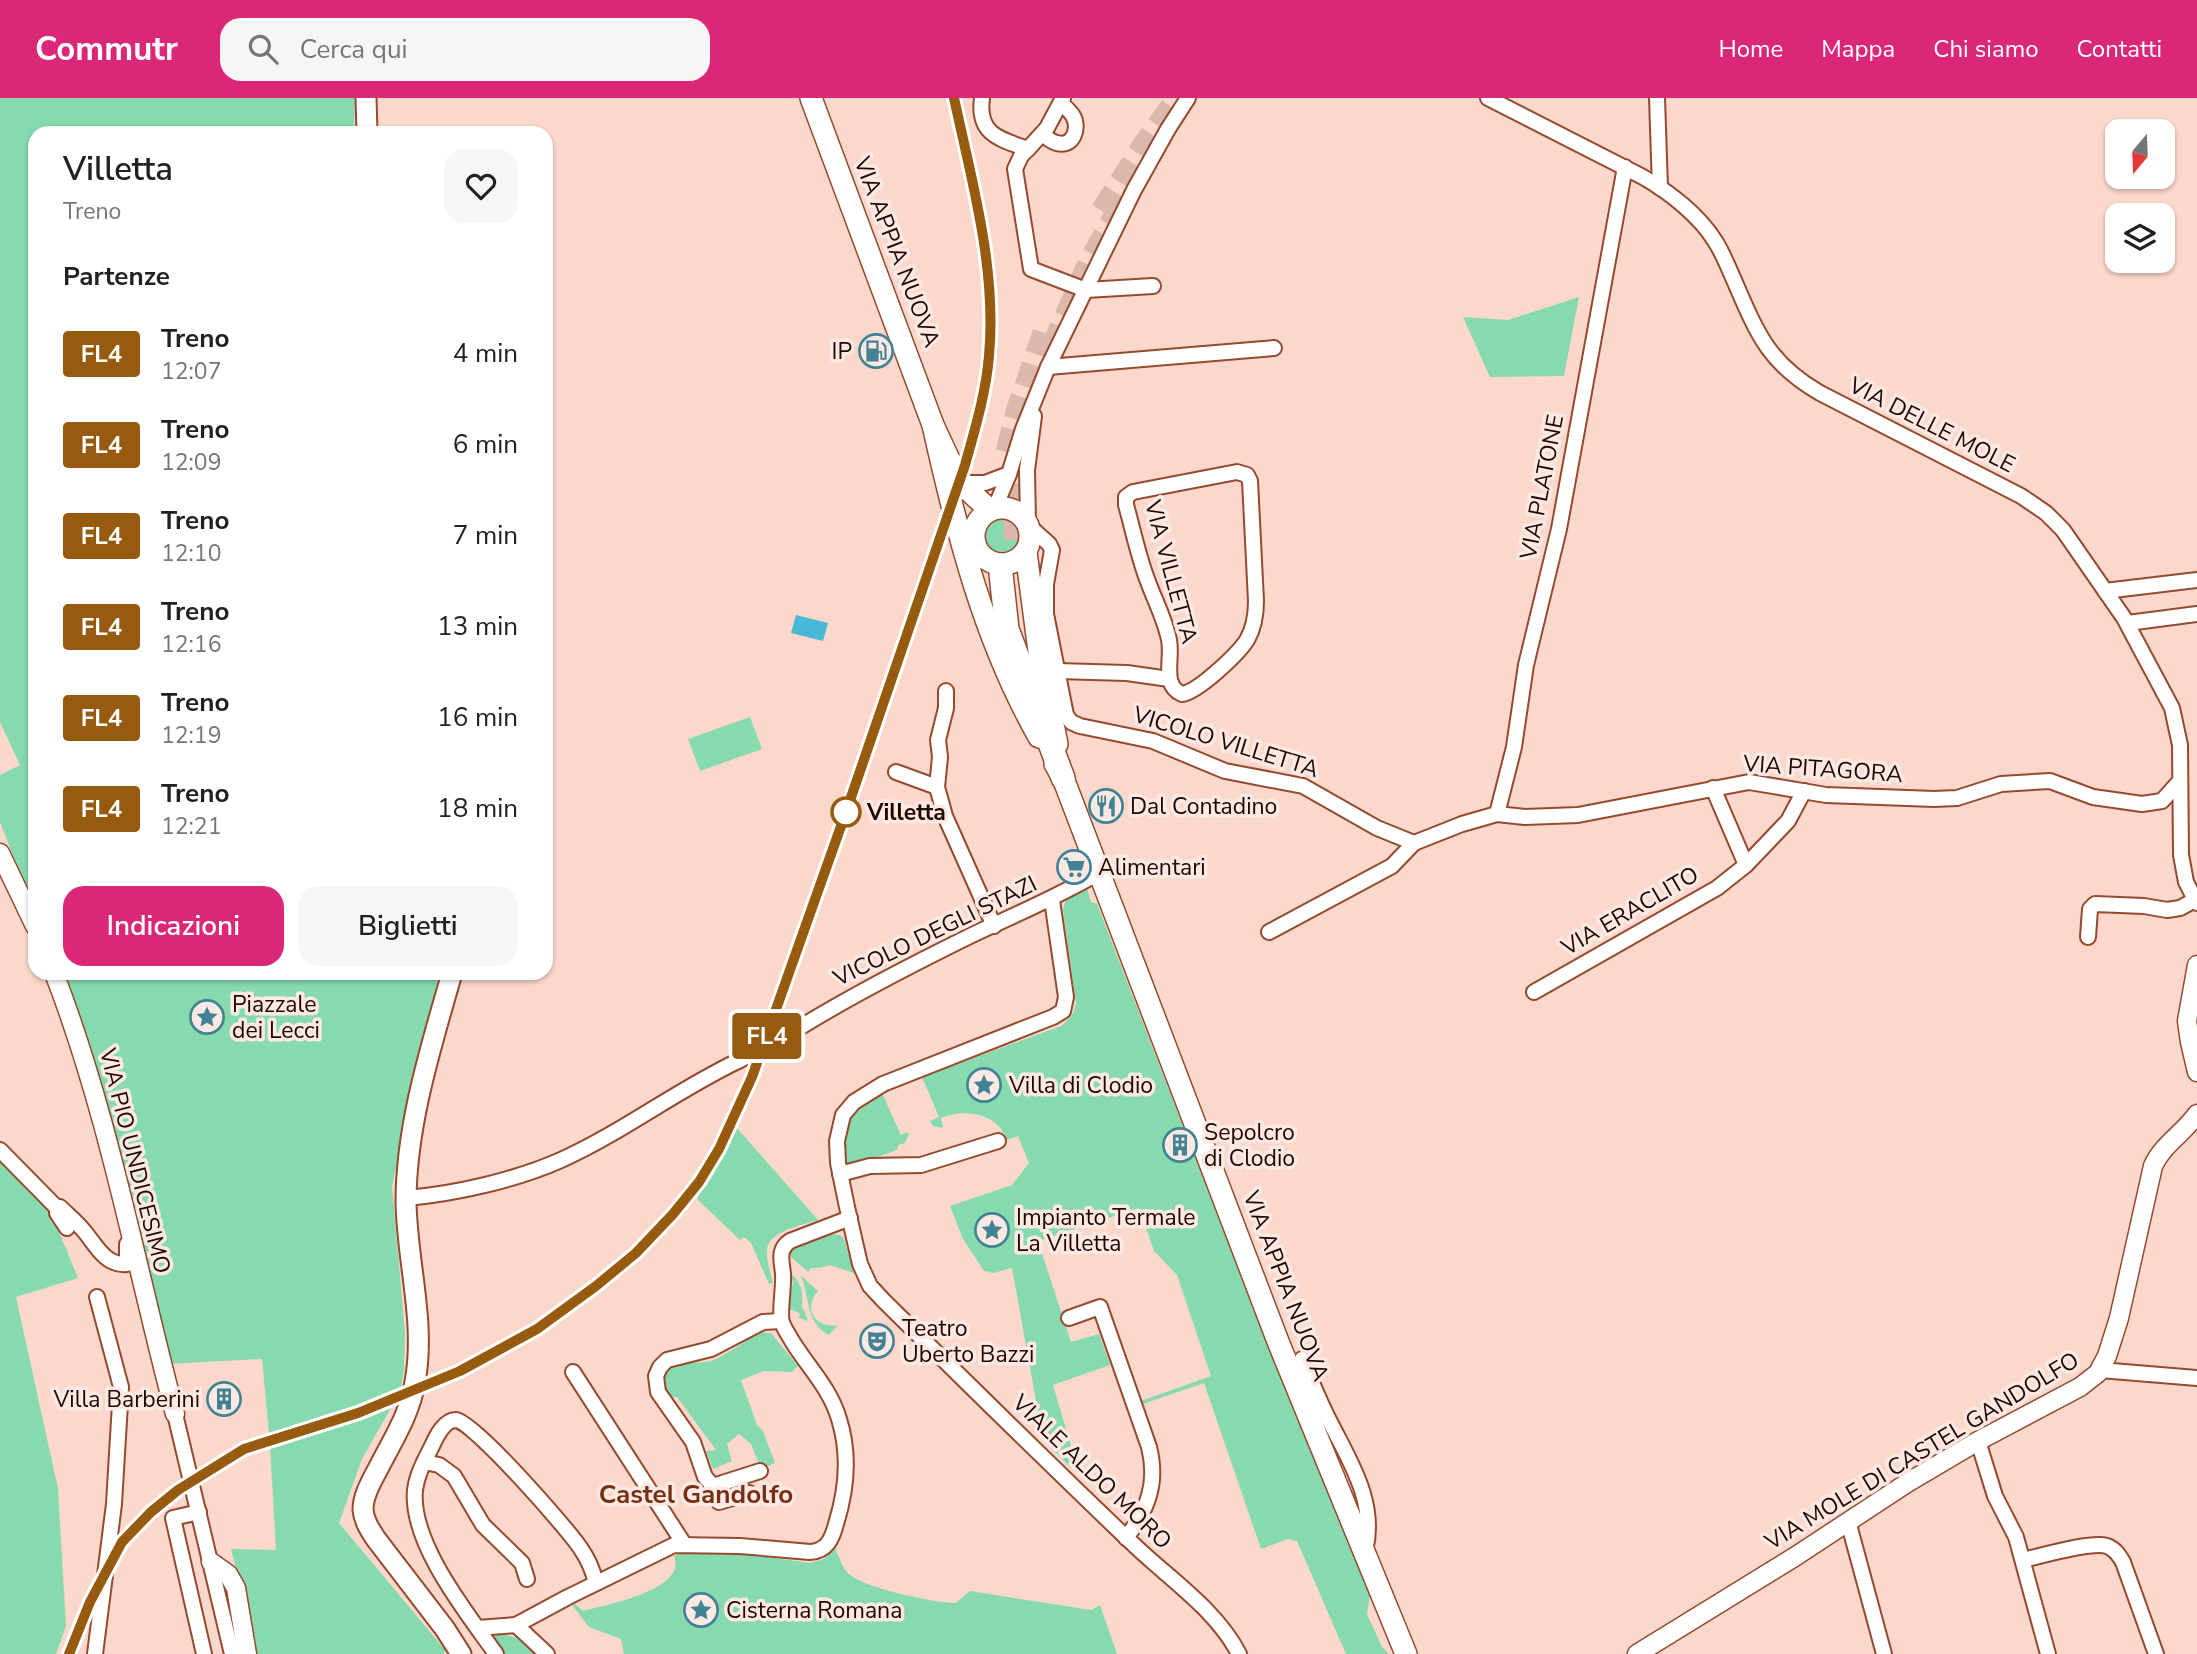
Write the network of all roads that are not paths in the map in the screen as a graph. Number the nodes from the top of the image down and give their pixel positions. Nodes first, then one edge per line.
1 (366, 98) edge
2 (811, 98) edge
3 (982, 98) edge
4 (1188, 98) edge
5 (1488, 98) edge
6 (1657, 98) edge
7 (1062, 100) edge
8 (367, 126) edge
9 (1042, 134) junction
10 (1028, 149) junction
11 (1625, 167) junction
12 (1660, 188) junction
13 (1153, 286) dead end
14 (1086, 290) junction
15 (1274, 348) dead end
16 (1048, 367) junction
17 (1036, 400) junction
18 (933, 425) junction
19 (1009, 474) junction
20 (960, 483) junction
21 (992, 509) junction
22 (957, 522) junction
23 (1032, 539) junction
24 (979, 551) junction
25 (1008, 574) tunnel mouth
26 (2197, 580) edge
27 (2105, 592) junction
28 (2197, 614) edge
29 (2128, 623) junction
30 (993, 639) junction
31 (1057, 671) junction
32 (1169, 679) junction
33 (946, 691) dead end
34 (896, 772) dead end
35 (1063, 778) junction
36 (2179, 782) junction
37 (937, 787) junction
38 (1713, 788) junction
39 (1804, 791) junction
40 (1497, 814) junction
41 (1414, 843) junction
42 (0, 853) edge
43 (1746, 865) junction
44 (1100, 872) junction
45 (1052, 900) junction
46 (2196, 902) edge
47 (28, 911) edge
48 (994, 926) junction
49 (1269, 932) dead end
50 (2088, 937) dead end
51 (2197, 965) edge
52 (57, 980) edge
53 (450, 980) edge
54 (1534, 992) dead end
55 (2197, 1072) edge
56 (2197, 1114) edge
57 (998, 1141) dead end
58 (0, 1150) edge
59 (840, 1174) junction
60 (406, 1198) junction
61 (57, 1208) junction
62 (850, 1218) junction
63 (67, 1228) dead end
64 (129, 1232) junction
65 (97, 1297) dead end
66 (1069, 1318) dead end
67 (781, 1321) junction
68 (1302, 1359) dead end
69 (2101, 1370) junction
70 (573, 1372) dead end
71 (2197, 1378) edge
72 (175, 1414) joint
73 (1978, 1441) junction
74 (424, 1462) junction
75 (760, 1471) dead end
76 (713, 1486) junction
77 (749, 1493) dead end
78 (199, 1511) junction
79 (1847, 1521) junction
80 (1126, 1538) junction
81 (684, 1544) junction
82 (1364, 1552) junction
83 (2023, 1560) junction
84 (211, 1562) junction
85 (527, 1579) dead end
86 (596, 1583) junction
87 (516, 1625) junction
88 (478, 1628) junction
89 (459, 1653) edge
90 (95, 1654) edge
91 (204, 1654) edge
92 (232, 1654) edge
93 (247, 1654) edge
94 (496, 1654) edge
95 (547, 1654) edge
96 (1239, 1654) edge
97 (1406, 1654) edge
98 (1637, 1654) edge
99 (1884, 1654) edge
100 (2048, 1654) edge
101 (2156, 1654) edge

1 - 8 main road
2 - 18 main road, VIA APPIA NUOVA
3 - 10 street
4 - 14 street
5 - 11 street, VIA DELLE MOLE
6 - 12 street
7 - 9 street
7 - 9 street
9 - 10 street
10 - 14 street
11 - 12 street, VIA DELLE MOLE
11 - 40 street, VIA PLATONE
12 - 27 street, VIA DELLE MOLE
13 - 14 street
14 - 16 street
15 - 16 street
16 - 17 street
17 - 19 street
17 - 23 street, VICOLO VILLETTA
18 - 20 main road, VIA APPIA NUOVA
18 - 22 main road, VIA APPIA NUOVA
19 - 20 street
19 - 21 street
20 - 21 main road, VIA APPIA NUOVA
21 - 23 main road
21 - 24 main road
22 - 24 main road
22 - 30 main road, VIA APPIA NUOVA
23 - 24 main road
23 - 31 street, VICOLO VILLETTA
23 - 35 main road, VIA APPIA NUOVA
24 - 30 main road
25 - 35 highway
26 - 27 street
27 - 29 street, VIA DELLE MOLE
28 - 29 street
29 - 36 street, VIA DELLE MOLE
30 - 35 main road, VIA APPIA NUOVA
31 - 32 street, VIA VILLETTA
31 - 41 street, VICOLO VILLETTA
32 - 32 street, VIA VILLETTA
33 - 37 street
34 - 37 street
35 - 44 main road, VIA APPIA NUOVA
36 - 39 street, VIA PITAGORA
36 - 46 street, VIA DELLE MOLE
37 - 48 street
38 - 39 street, VIA PITAGORA
38 - 40 street, VIA PITAGORA
38 - 43 street
39 - 43 street, VIA ERACLITO
40 - 41 street, VIA PITAGORA
41 - 49 street
42 - 47 street
43 - 54 street, VIA ERACLITO
44 - 45 street, VICOLO DEGLI STAZI
44 - 82 main road, VIA APPIA NUOVA
45 - 48 street, VICOLO DEGLI STAZI
45 - 59 street, VIALE ALDO MORO
46 - 50 street
48 - 60 street, VICOLO DEGLI STAZI, bridge
51 - 55 street
52 - 64 street, VIA PIO UNDICESIMO
53 - 60 main road
56 - 69 street, VIA MOLE DI CASTEL GANDOLFO
57 - 59 street
58 - 61 street
59 - 62 street, VIALE ALDO MORO
60 - 89 main road
61 - 63 street
61 - 64 street
62 - 67 street
62 - 80 street, VIALE ALDO MORO
64 - 72 street, VIA PIO UNDICESIMO
65 - 90 street
66 - 80 street
67 - 76 street
67 - 81 street
68 - 82 street
69 - 71 street
69 - 73 street, VIA MOLE DI CASTEL GANDOLFO
70 - 81 street
72 - 78 street
73 - 79 street, VIA MOLE DI CASTEL GANDOLFO
73 - 83 street
74 - 85 street
74 - 86 street
74 - 88 street
75 - 76 street
76 - 77 street
78 - 84 street
78 - 91 street
79 - 98 street, VIA MOLE DI CASTEL GANDOLFO
79 - 99 street
80 - 96 street, VIALE ALDO MORO
81 - 86 street
82 - 97 main road, VIA APPIA NUOVA
83 - 100 street
83 - 101 street
84 - 92 street
84 - 93 street
86 - 87 street
87 - 88 street
87 - 95 street
88 - 94 street

